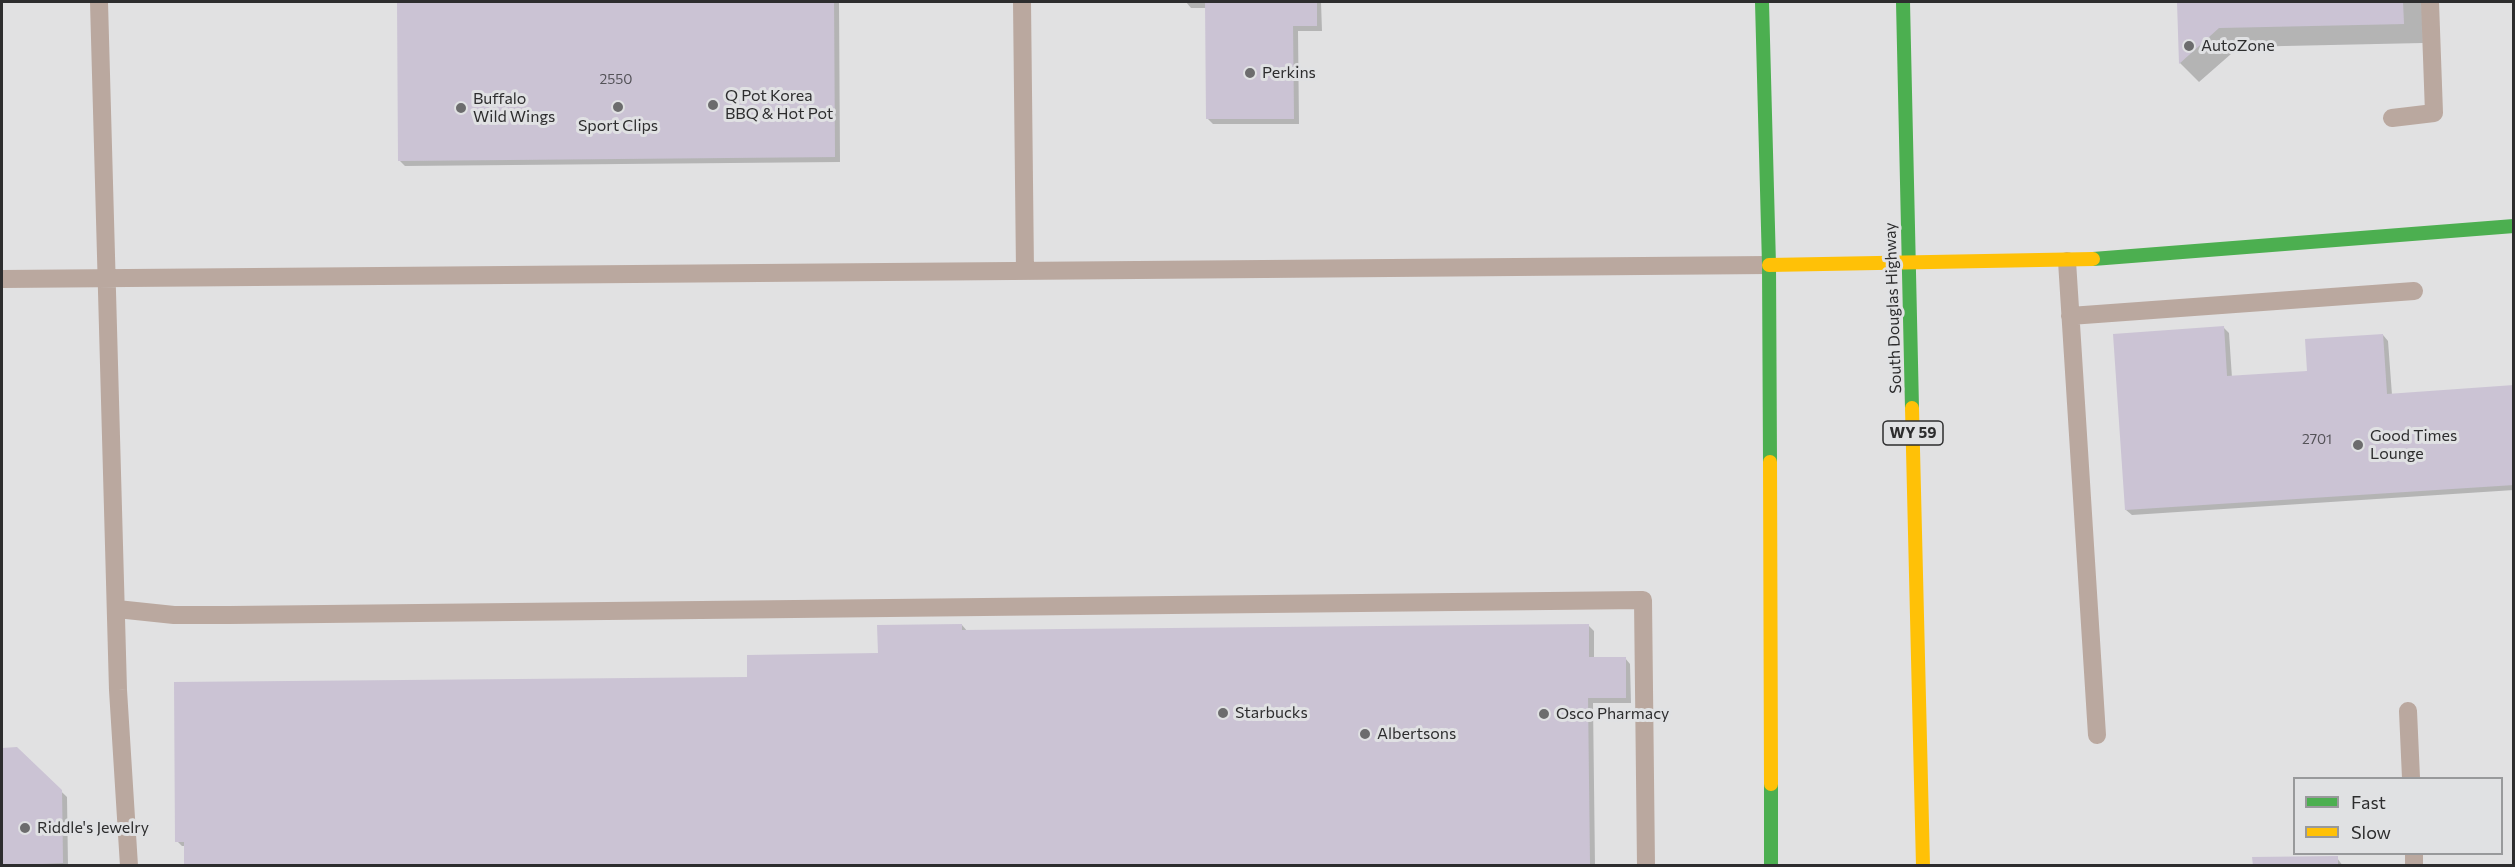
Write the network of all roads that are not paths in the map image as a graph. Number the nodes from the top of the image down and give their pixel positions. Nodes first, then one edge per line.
1 (99, 2) edge
2 (1022, 2) edge
3 (1762, 2) edge
4 (1903, 2) edge
5 (2430, 2) edge
6 (2392, 118) dead end
7 (2514, 226) edge
8 (2067, 261) junction
9 (1909, 263) junction
10 (1769, 265) junction
11 (1025, 271) junction
12 (2, 279) edge
13 (108, 279) junction
14 (2414, 291) dead end
15 (2070, 316) junction
16 (117, 609) junction
17 (2408, 711) dead end
18 (2097, 735) dead end
19 (2411, 777) edge
20 (129, 866) edge
21 (1646, 866) edge
22 (1771, 866) edge
23 (1923, 866) edge

1 - 13 lane
2 - 11 lane
3 - 10 main road
4 - 9 main road, South Douglas Highway / WY 59
5 - 6 lane
7 - 8 main road
8 - 9 main road
8 - 15 lane
9 - 10 main road
9 - 23 main road, South Douglas Highway / WY 59
10 - 11 lane
10 - 22 main road
11 - 13 lane
12 - 13 lane
13 - 16 lane
14 - 15 lane
15 - 18 lane
16 - 20 lane
16 - 21 lane
17 - 19 lane

